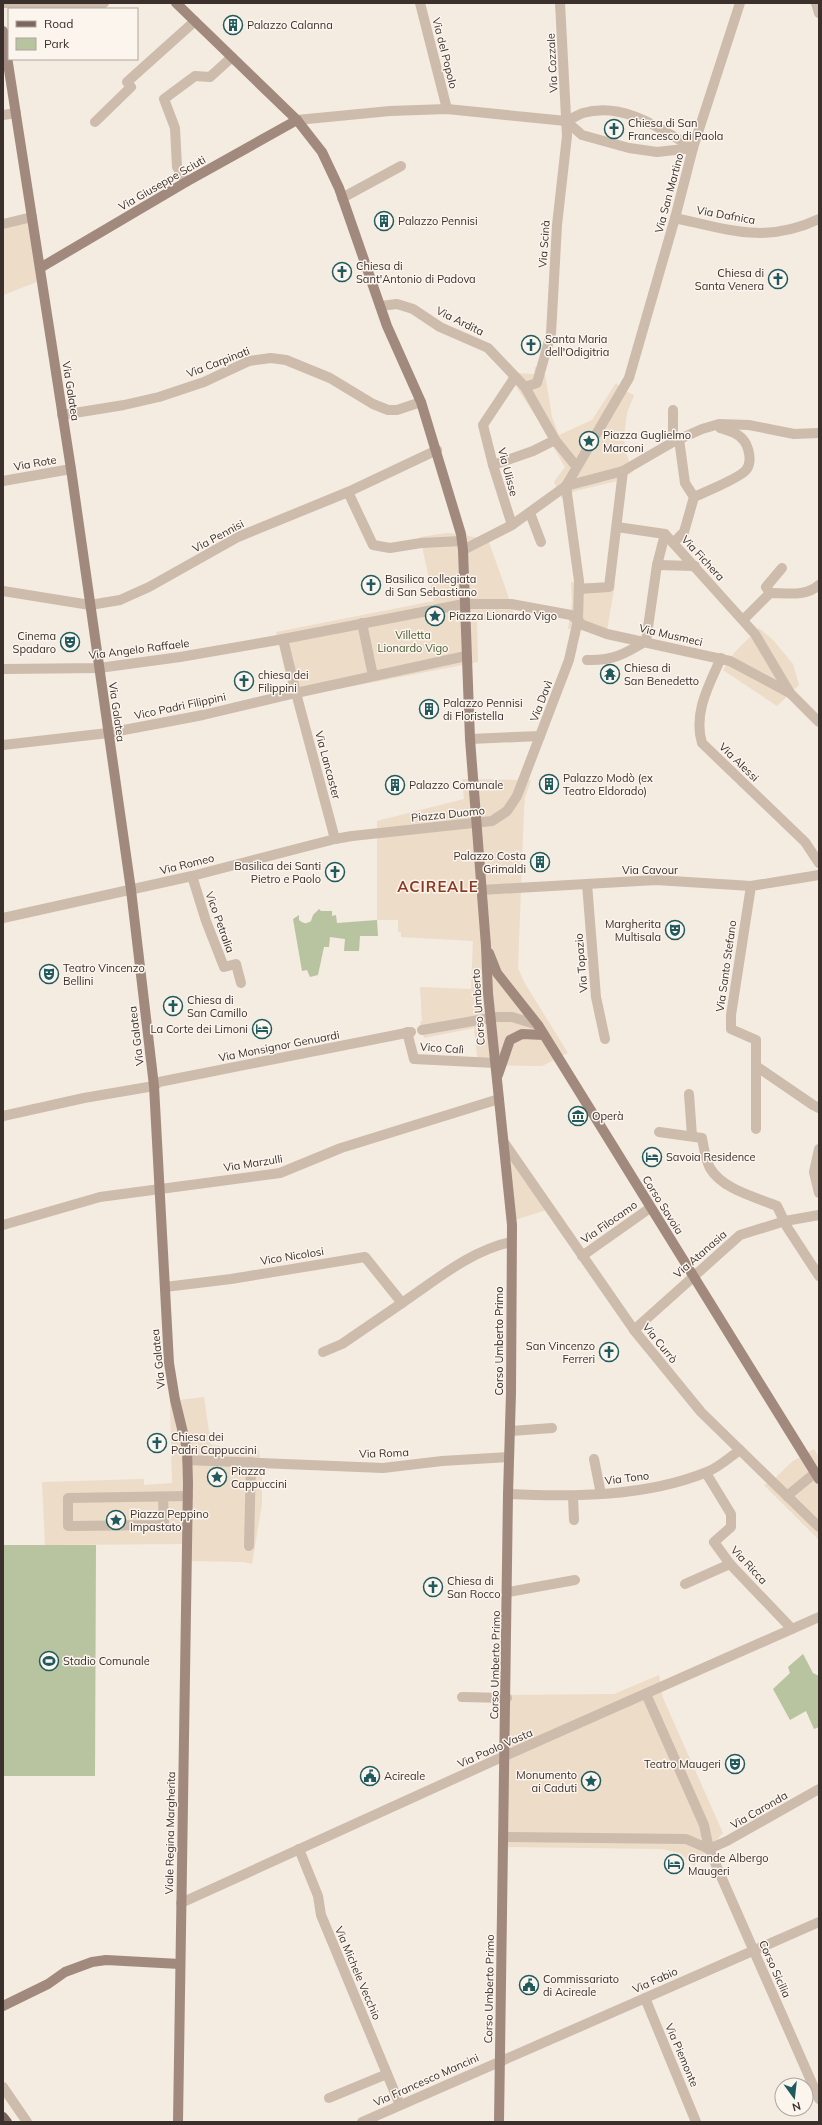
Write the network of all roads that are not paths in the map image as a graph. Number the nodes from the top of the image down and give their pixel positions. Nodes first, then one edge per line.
1 (4, 3) edge
2 (104, 3) edge
3 (176, 3) edge
4 (420, 3) edge
5 (560, 3) edge
6 (740, 3) edge
7 (816, 3) edge
8 (819, 13) edge
9 (195, 21) junction
10 (3, 31) edge
11 (232, 57) junction
12 (447, 109) junction
13 (16, 113) junction
14 (3, 115) edge
15 (297, 120) junction
16 (566, 121) junction
17 (95, 122) dead end
18 (693, 148) junction
19 (401, 166) dead end
20 (186, 182) junction
21 (342, 198) junction
22 (32, 217) junction
23 (675, 218) junction
24 (819, 220) edge
25 (3, 224) edge
26 (40, 268) junction
27 (380, 306) junction
28 (513, 378) junction
29 (525, 387) junction
30 (421, 402) junction
31 (673, 410) dead end
32 (62, 415) junction
33 (713, 426) junction
34 (819, 433) edge
35 (555, 440) junction
36 (676, 441) junction
37 (437, 450) junction
38 (493, 465) junction
39 (576, 466) junction
40 (71, 469) junction
41 (626, 472) junction
42 (3, 481) edge
43 (563, 491) junction
44 (348, 492) junction
45 (694, 497) junction
46 (530, 513) junction
47 (512, 525) junction
48 (618, 526) junction
49 (665, 534) junction
50 (462, 542) junction
51 (541, 542) dead end
52 (673, 543) junction
53 (657, 565) junction
54 (695, 566) junction
55 (782, 568) dead end
56 (579, 585) junction
57 (819, 585) edge
58 (3, 591) edge
59 (770, 593) junction
60 (464, 604) junction
61 (90, 605) junction
62 (743, 620) junction
63 (575, 621) junction
64 (362, 623) junction
65 (280, 639) junction
66 (646, 641) junction
67 (467, 660) junction
68 (587, 660) dead end
69 (725, 660) junction
70 (99, 668) junction
71 (3, 669) edge
72 (373, 676) junction
73 (790, 694) junction
74 (295, 695) junction
75 (819, 722) edge
76 (108, 733) junction
77 (540, 736) junction
78 (470, 739) junction
79 (3, 745) edge
80 (524, 780) joint
81 (476, 823) junction
82 (377, 833) joint
83 (335, 839) junction
84 (819, 863) edge
85 (819, 875) edge
86 (192, 876) junction
87 (587, 884) junction
88 (751, 886) junction
89 (130, 890) junction
90 (481, 890) junction
91 (6, 917) edge
92 (486, 946) junction
93 (241, 983) dead end
94 (490, 1018) junction
95 (538, 1026) junction
96 (422, 1030) dead end
97 (409, 1032) joint
98 (544, 1035) junction
99 (605, 1039) dead end
100 (495, 1064) junction
101 (756, 1066) junction
102 (497, 1078) junction
103 (154, 1086) junction
104 (689, 1094) dead end
105 (499, 1099) junction
106 (819, 1108) edge
107 (3, 1116) edge
108 (756, 1129) dead end
109 (659, 1132) dead end
110 (692, 1136) junction
111 (504, 1141) junction
112 (819, 1149) edge
113 (159, 1188) junction
114 (819, 1193) edge
115 (650, 1208) junction
116 (819, 1215) edge
117 (785, 1220) junction
118 (3, 1225) edge
119 (511, 1242) junction
120 (582, 1256) junction
121 (693, 1276) junction
122 (819, 1276) edge
123 (165, 1287) junction
124 (402, 1303) junction
125 (634, 1330) junction
126 (323, 1352) dead end
127 (552, 1428) dead end
128 (511, 1431) junction
129 (740, 1450) junction
130 (509, 1457) junction
131 (594, 1459) dead end
132 (187, 1460) junction
133 (256, 1462) junction
134 (706, 1473) junction
135 (817, 1476) edge
136 (508, 1494) junction
137 (601, 1494) junction
138 (188, 1496) junction
139 (787, 1496) junction
140 (164, 1497) junction
141 (573, 1497) junction
142 (574, 1520) dead end
143 (819, 1527) edge
144 (250, 1546) dead end
145 (730, 1564) junction
146 (575, 1580) dead end
147 (685, 1584) dead end
148 (508, 1592) junction
149 (819, 1617) edge
150 (792, 1629) junction
151 (646, 1694) junction
152 (462, 1697) dead end
153 (507, 1698) junction
154 (505, 1756) junction
155 (819, 1789) edge
156 (504, 1837) junction
157 (300, 1849) junction
158 (709, 1849) junction
159 (181, 1903) junction
160 (819, 1922) edge
161 (754, 1950) junction
162 (180, 1964) junction
163 (645, 1998) junction
164 (3, 2006) edge
165 (500, 2061) junction
166 (387, 2074) junction
167 (3, 2087) edge
168 (329, 2098) dead end
169 (819, 2099) edge
170 (400, 2106) junction
171 (3, 2117) edge
172 (7, 2122) edge
173 (27, 2122) edge
174 (178, 2122) edge
175 (362, 2122) edge
176 (499, 2122) edge
177 (696, 2122) edge

1 - 2 street
3 - 9 street
4 - 12 street, Via del Popolo
5 - 16 street, Via Cozzale
6 - 18 street, Via San Martino
7 - 8 street
9 - 11 street
9 - 17 street
10 - 13 street, Via Galatea
11 - 15 street
11 - 20 street
12 - 15 street
12 - 16 street
13 - 14 street
13 - 22 street, Via Galatea
15 - 20 street, Via Giuseppe Sciuti
15 - 21 street
16 - 18 street
16 - 18 street
16 - 29 street, Via Scinà
18 - 23 street, Via San Martino
19 - 21 street
20 - 26 street, Via Giuseppe Sciuti
21 - 27 street
22 - 25 street
22 - 26 street, Via Galatea
23 - 24 street, Via Dafnica
23 - 39 street, Via San Martino
26 - 32 street, Via Galatea
27 - 28 street, Via Ardita
27 - 30 street
28 - 29 street, Via Ardita
28 - 38 street, Via Ulisse
29 - 35 street, Via Ardita
30 - 32 street, Via Carpinati
30 - 37 street
31 - 36 street
32 - 40 street, Via Galatea
33 - 34 street
33 - 36 street
33 - 45 street
35 - 38 street
35 - 39 street, Via Ardita
36 - 41 street
36 - 45 street
37 - 44 street, Via Pennisi
37 - 50 street
38 - 47 street, Via Ulisse
39 - 43 street, Via San Martino
40 - 42 street, Via Rote
40 - 61 street, Via Galatea
41 - 43 street
41 - 48 street
43 - 46 street
43 - 56 street
44 - 50 street
44 - 61 street, Via Pennisi
45 - 52 street
46 - 47 street
46 - 51 street
47 - 50 street
48 - 49 street, Via Fichera
48 - 56 street
49 - 52 street, Via Fichera
49 - 53 street
50 - 60 street
52 - 54 street, Via Fichera
53 - 54 street
53 - 66 street
54 - 62 street, Via Fichera
55 - 59 street
56 - 63 street, Via Davì
57 - 59 street
58 - 61 street, Via Pennisi
59 - 62 street
60 - 63 street, Via Angelo Raffaele
60 - 64 street, Via Angelo Raffaele
60 - 67 street
61 - 70 street, Via Galatea
62 - 73 street, Via Fichera
63 - 66 street, Via Musmeci
63 - 77 street, Via Davì
64 - 65 street, Via Angelo Raffaele
64 - 72 street
65 - 70 street, Via Angelo Raffaele
65 - 74 street, Via Lancaster
66 - 68 street
66 - 69 street, Via Musmeci
67 - 72 street, Vico Padri Filippini
67 - 78 street, Corso Umberto
69 - 73 street, Via Musmeci
69 - 84 street, Via Alessi
70 - 71 street, Via Angelo Raffaele
70 - 76 street, Via Galatea
72 - 74 street, Vico Padri Filippini
73 - 75 street
74 - 76 street, Vico Padri Filippini
74 - 83 street, Via Lancaster
76 - 79 street, Vico Padri Filippini
76 - 89 street, Via Galatea
77 - 78 street
77 - 80 street, Via Davì
78 - 81 street, Corso Umberto
80 - 81 street, Piazza Duomo
81 - 82 street, Piazza Duomo
81 - 90 street, Corso Umberto
82 - 83 street, Via Romeo
83 - 86 street, Via Romeo
85 - 88 street, Via Cavour
86 - 89 street, Via Romeo
86 - 93 street, Vico Petralia
87 - 88 street, Via Cavour
87 - 90 street, Via Cavour
87 - 99 street, Via Topazio
88 - 101 street, Via Santo Stefano
89 - 91 street, Via Romeo
89 - 103 street, Via Galatea
90 - 92 street, Corso Umberto
92 - 94 street, Corso Umberto
92 - 95 street, Corso Savoia
94 - 95 street
94 - 96 street
94 - 100 street, Corso Umberto
95 - 98 street, Corso Savoia
97 - 100 street, Vico Calì
97 - 103 street, Via Monsignor Genuardi
98 - 102 street
98 - 115 street, Corso Savoia
100 - 102 street, Corso Umberto Primo
101 - 106 street
101 - 108 street, Via Santo Stefano
102 - 105 street, Corso Umberto Primo
103 - 107 street, Via Monsignor Genuardi
103 - 113 street, Via Galatea
104 - 110 street
105 - 111 street, Corso Umberto Primo
105 - 113 street, Via Marzulli
109 - 110 street
110 - 117 street
111 - 119 street, Corso Umberto Primo
111 - 120 street, Via Currò
112 - 114 street
113 - 118 street, Via Marzulli
113 - 123 street, Via Galatea
115 - 120 street, Via Filocamo
115 - 121 street, Corso Savoia
116 - 117 street, Via Atanasia
117 - 121 street, Via Atanasia
117 - 122 street
119 - 124 street
119 - 128 street, Corso Umberto Primo
120 - 125 street, Via Currò
121 - 125 street, Via Atanasia
121 - 135 street, Corso Savoia
123 - 124 street, Vico Nicolosi
123 - 132 street, Via Galatea
124 - 126 street
125 - 129 street, Via Currò
127 - 128 street
128 - 130 street, Corso Umberto Primo
129 - 134 street, Via Tono
129 - 139 street, Via Currò
130 - 133 street, Via Roma
130 - 136 street, Corso Umberto Primo
131 - 137 street
132 - 133 street, Via Roma
132 - 138 street, Viale Regina Margherita
133 - 144 street
134 - 137 street, Via Tono
134 - 145 street, Via Ricca
135 - 139 street
136 - 141 street, Via Tono
136 - 148 street, Corso Umberto Primo
137 - 141 street, Via Tono
138 - 140 street
138 - 159 street, Viale Regina Margherita
139 - 143 street, Via Currò
140 - 140 street
141 - 142 street
145 - 147 street
145 - 150 street, Via Ricca
146 - 148 street
148 - 153 street, Corso Umberto Primo
149 - 150 street, Via Paolo Vasta
150 - 151 street, Via Paolo Vasta
151 - 154 street, Via Paolo Vasta
151 - 158 street, Corso Sicilia
152 - 153 street
153 - 154 street, Corso Umberto Primo
154 - 156 street, Corso Umberto Primo
154 - 157 street, Via Paolo Vasta
155 - 158 street, Via Caronda
156 - 158 street
156 - 165 street, Corso Umberto Primo
157 - 159 street, Via Paolo Vasta
157 - 166 street, Via Michele Vecchio
158 - 161 street, Corso Sicilia
159 - 162 street, Viale Regina Margherita
160 - 161 street, Via Fabio
161 - 163 street, Via Fabio
161 - 169 street, Corso Sicilia
162 - 164 street
162 - 174 street, Viale Regina Margherita
163 - 165 street, Via Fabio
163 - 177 street, Via Piemonte
165 - 170 street, Via Francesco Mancini
165 - 176 street, Corso Umberto Primo
166 - 168 street
166 - 170 street, Via Michele Vecchio
167 - 173 street
170 - 175 street, Via Francesco Mancini
171 - 172 main road

